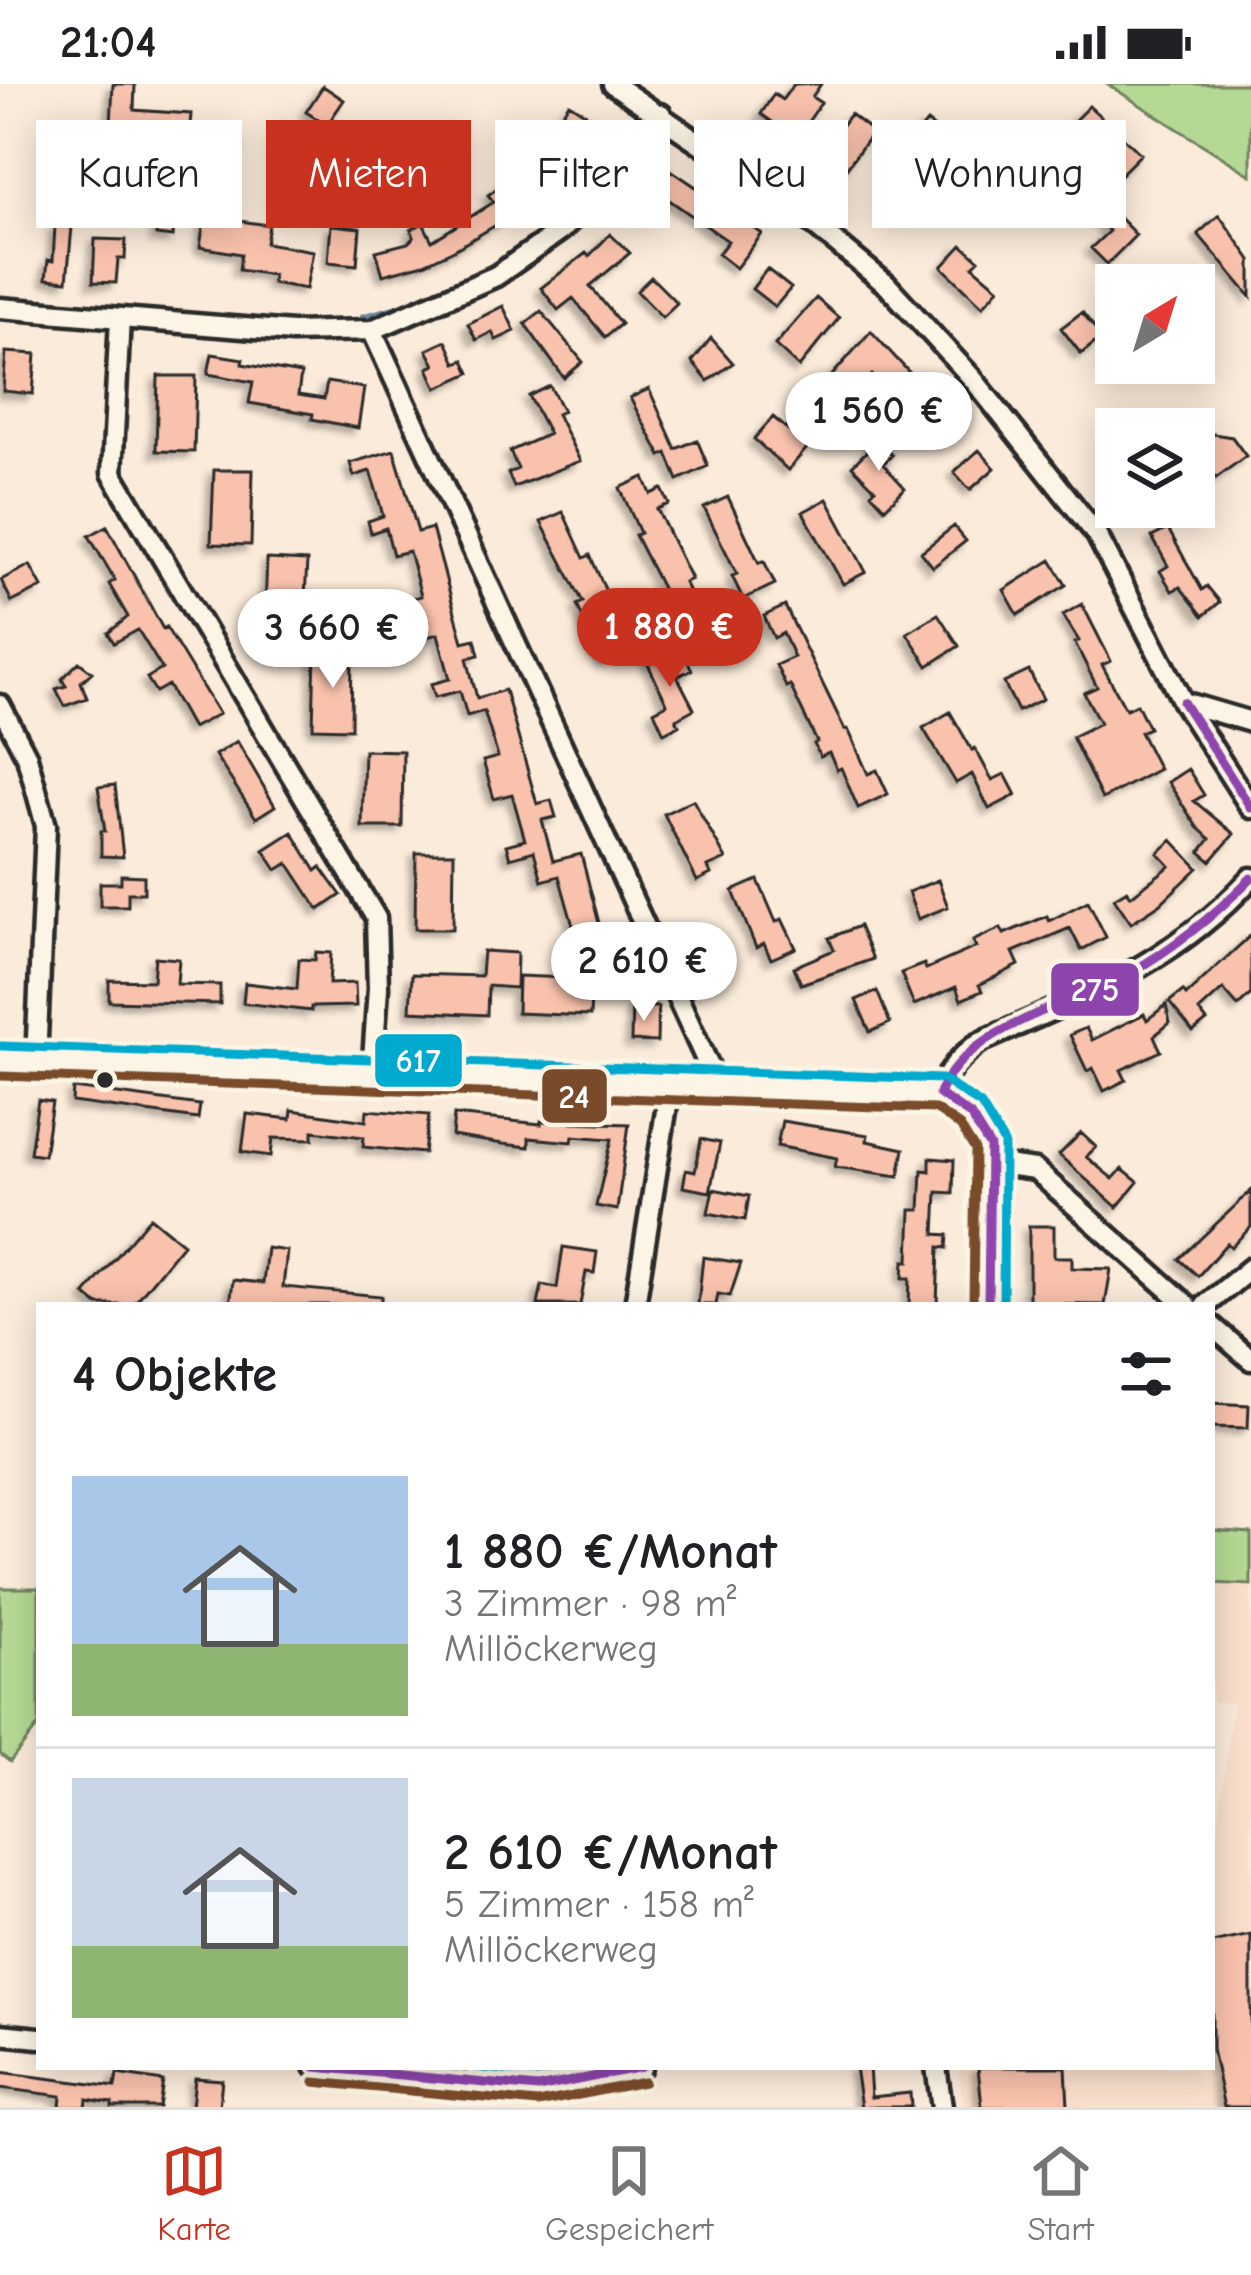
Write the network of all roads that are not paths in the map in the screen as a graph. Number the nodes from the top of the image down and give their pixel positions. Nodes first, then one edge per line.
1 (614, 84) edge
2 (661, 114) junction
3 (0, 308) edge
4 (120, 318) junction
5 (372, 330) junction
6 (1183, 702) junction
7 (0, 705) edge
8 (1251, 722) edge
9 (1251, 808) edge
10 (1251, 878) edge
11 (0, 1061) edge
12 (36, 1062) junction
13 (372, 1076) junction
14 (670, 1085) junction
15 (718, 1086) junction
16 (939, 1094) junction
17 (991, 1164) junction
18 (1251, 1268) edge
19 (635, 1302) edge
20 (988, 1302) edge
21 (1184, 1302) edge
22 (1210, 1302) edge
23 (1215, 1329) edge
24 (1251, 1360) edge
25 (0, 2034) edge
26 (33, 2037) edge
27 (372, 2070) edge
28 (631, 2070) edge
29 (936, 2070) edge
30 (447, 2074) edge
31 (537, 2097) edge
32 (941, 2107) edge

1 - 2 street
2 - 5 street
2 - 6 street
3 - 4 street
4 - 5 street
4 - 13 street
5 - 15 street
6 - 8 street
6 - 9 street
7 - 12 street
10 - 16 street
11 - 12 street
12 - 13 street
13 - 14 street
14 - 15 street
14 - 19 street
15 - 16 street
16 - 17 street
17 - 20 street
17 - 21 street
18 - 22 street
23 - 24 street
25 - 26 street
27 - 30 street
28 - 31 street
29 - 32 street
30 - 31 street

